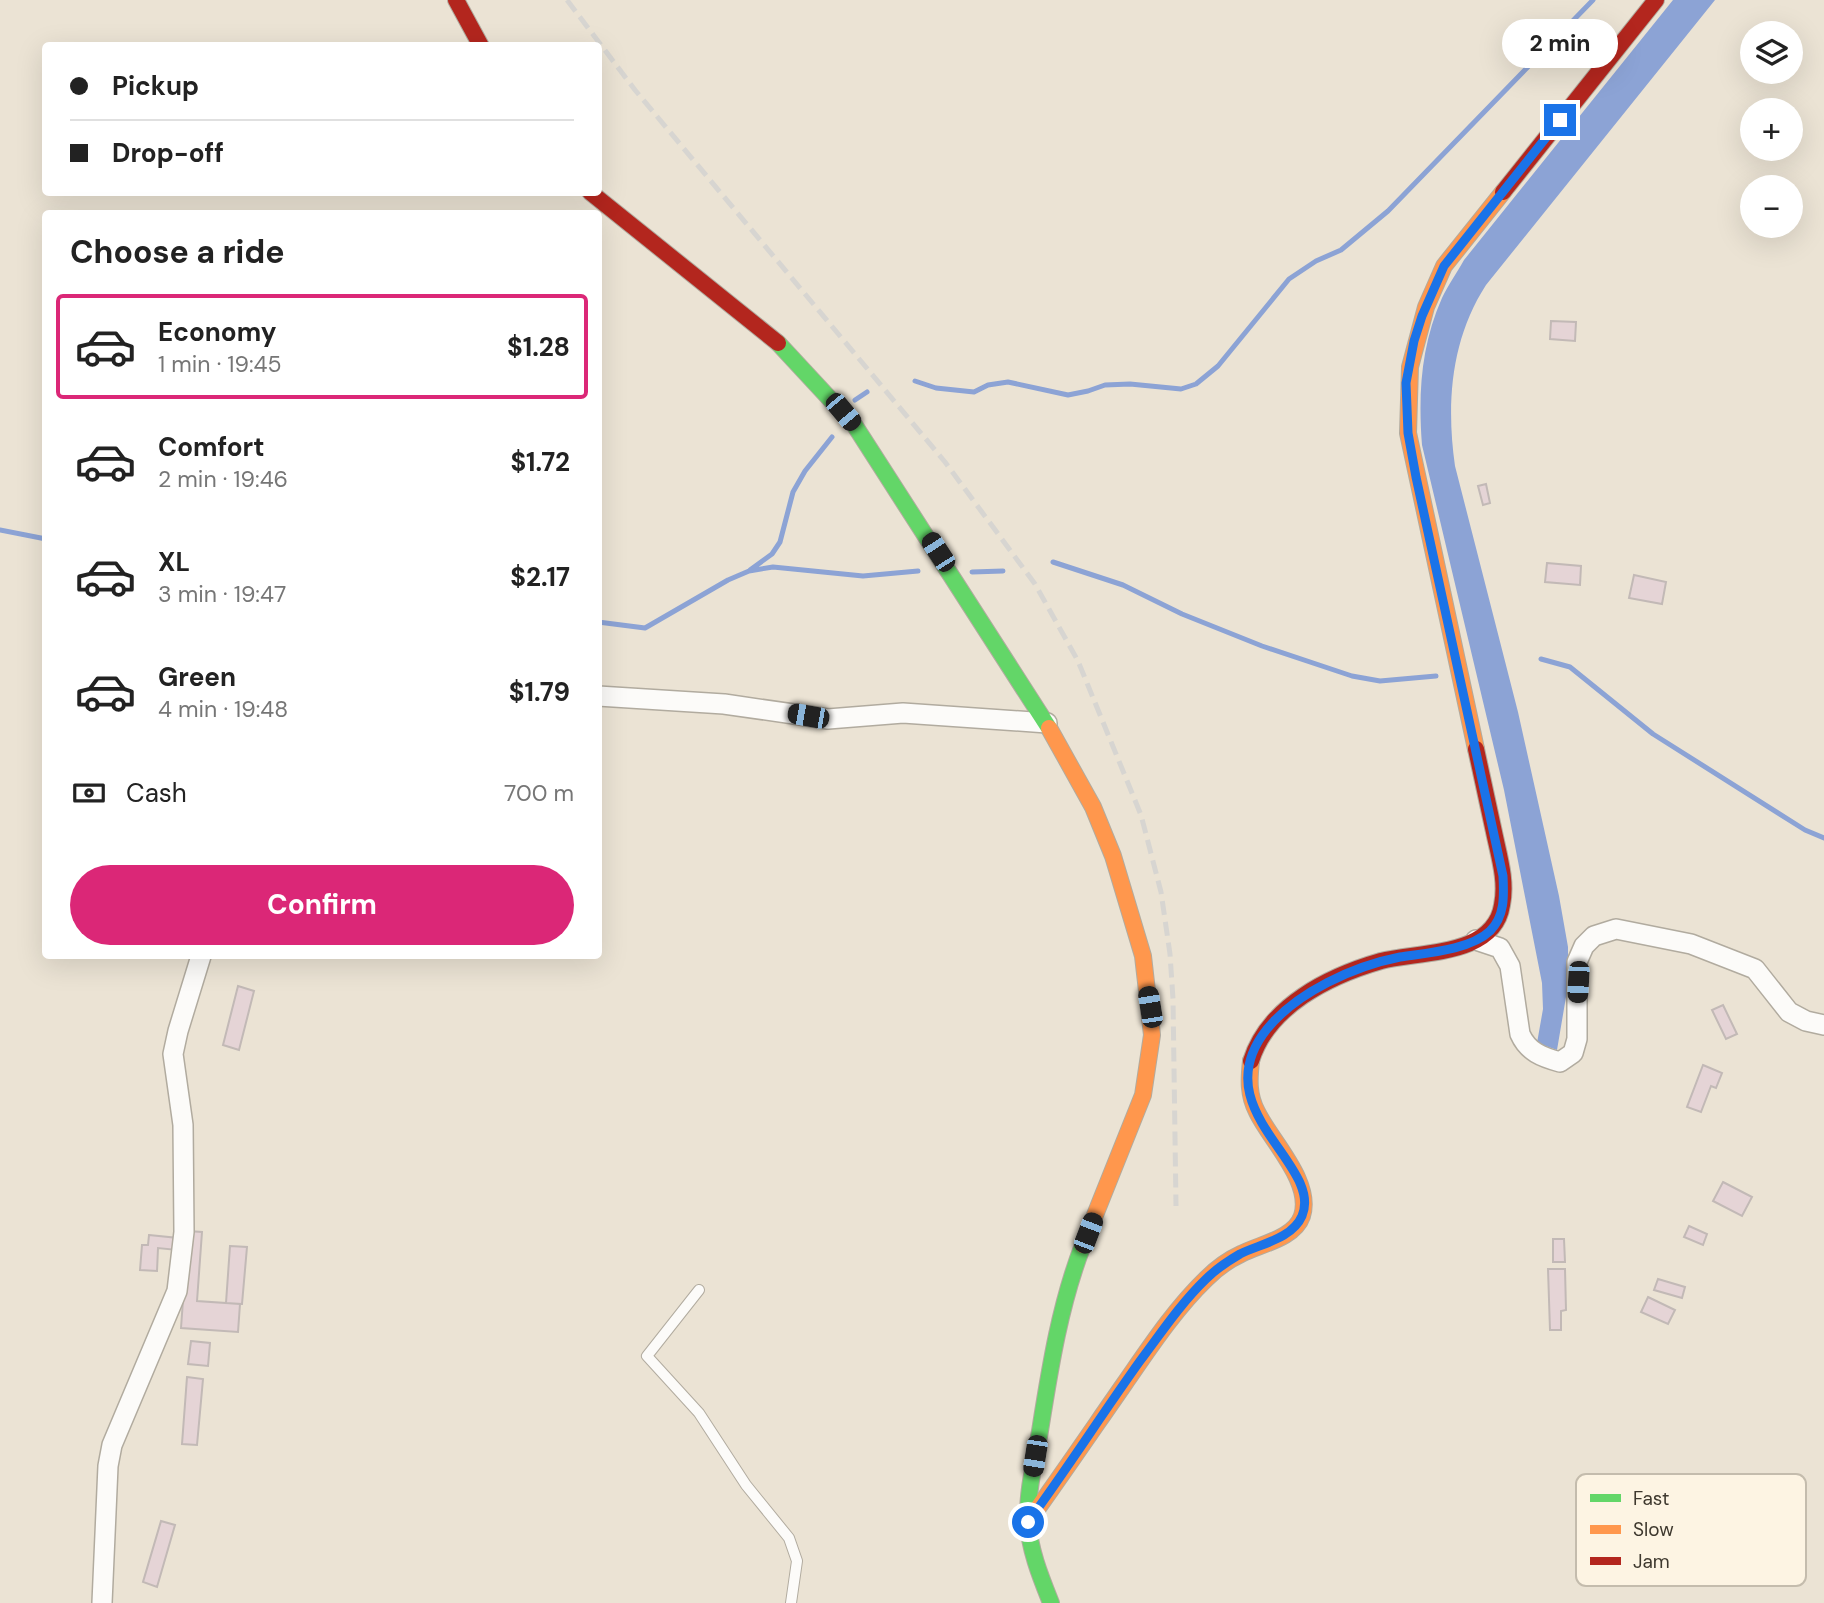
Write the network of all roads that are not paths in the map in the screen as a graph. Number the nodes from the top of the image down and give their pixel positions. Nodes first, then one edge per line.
1 (456, 0) edge
2 (1656, 0) edge
3 (479, 42) edge
4 (595, 196) edge
5 (602, 696) edge
6 (1047, 723) junction
7 (1476, 940) junction
8 (200, 959) edge
9 (1824, 1025) edge
10 (699, 1290) dead end
11 (1028, 1522) junction
12 (102, 1603) edge
13 (791, 1603) edge
14 (1051, 1603) edge

1 - 3 street
2 - 7 street
4 - 6 street
5 - 6 street
6 - 11 street
7 - 9 street
7 - 11 street
8 - 12 street
10 - 13 lane
11 - 14 street

